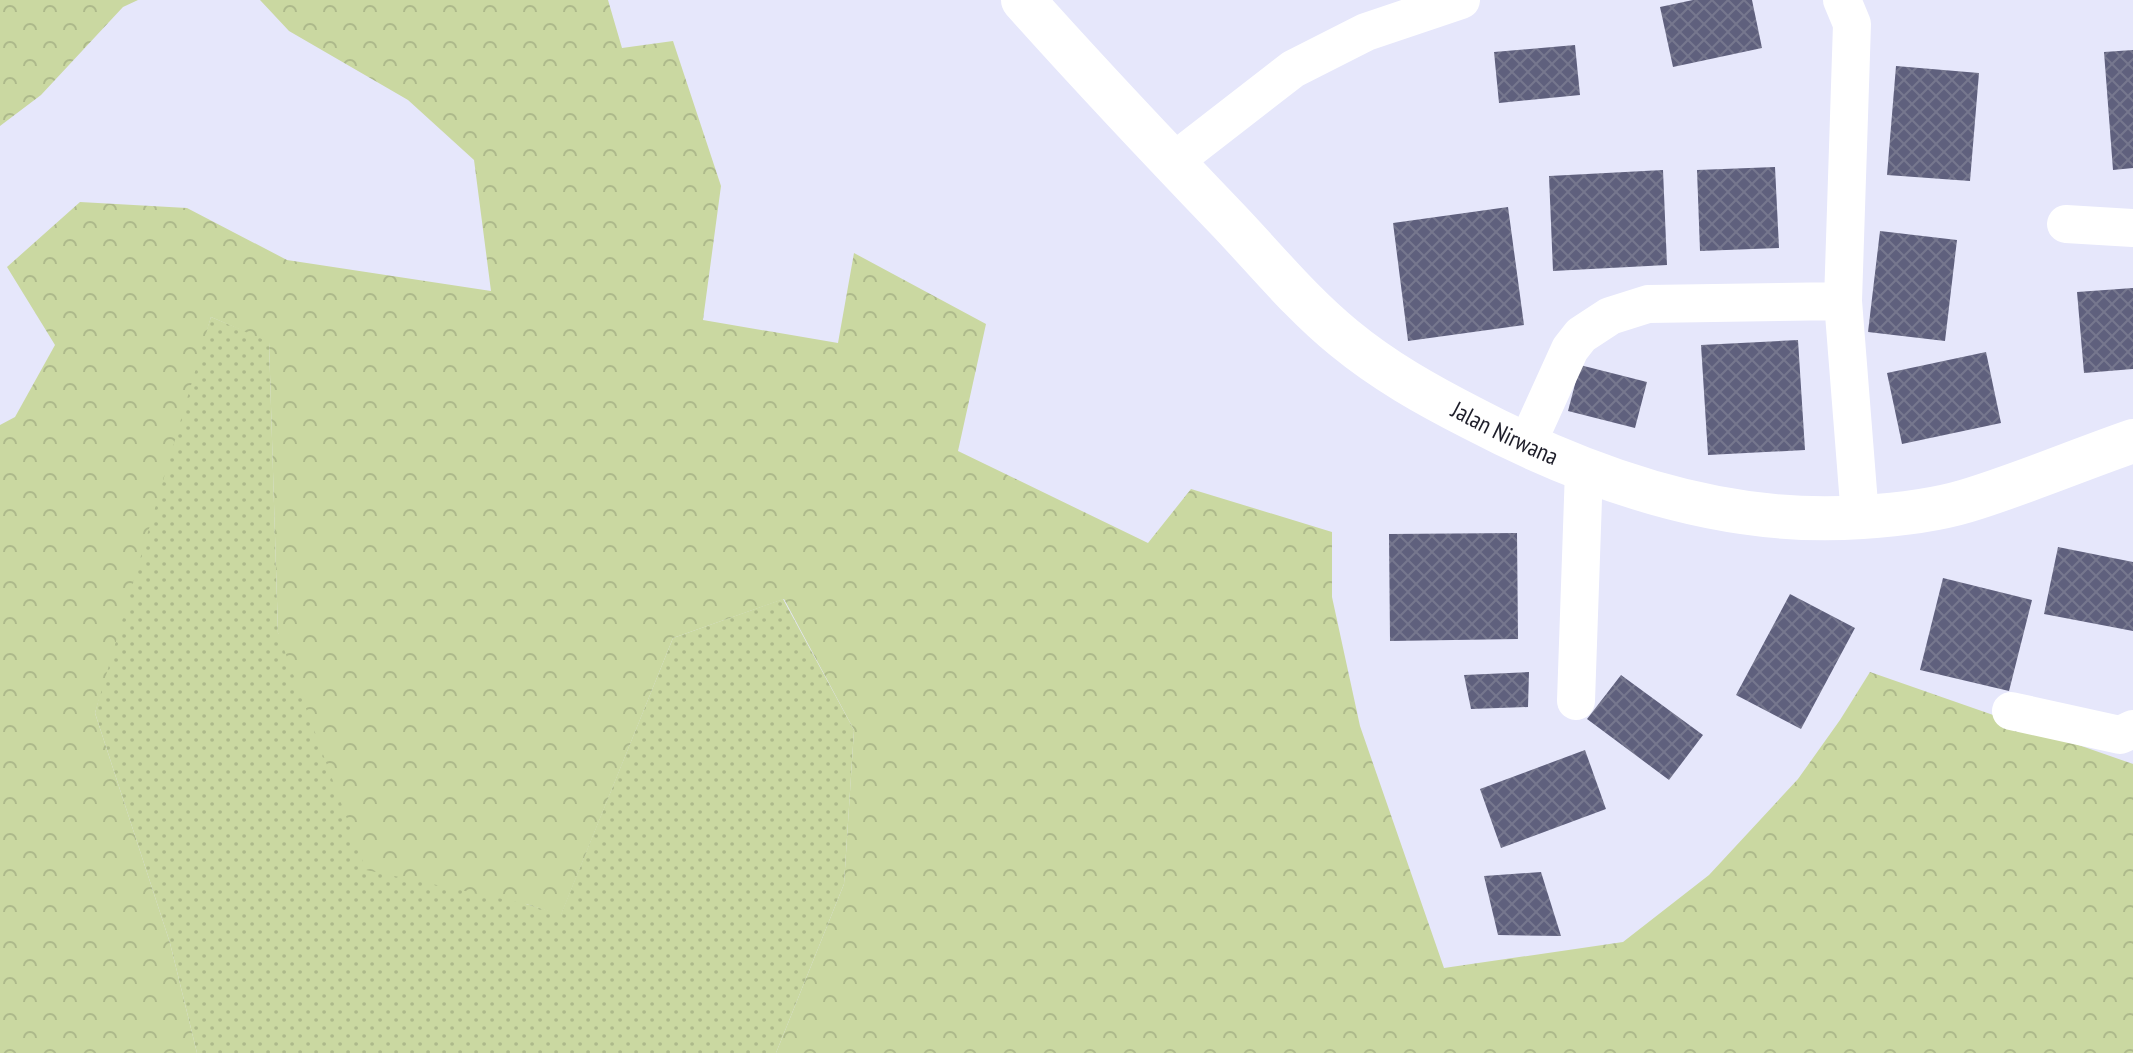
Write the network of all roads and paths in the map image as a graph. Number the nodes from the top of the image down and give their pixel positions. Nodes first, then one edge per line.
1 (1023, 0) edge
2 (1461, 0) edge
3 (1842, 0) edge
4 (1173, 162) junction
5 (2066, 224) dead end
6 (2133, 228) edge
7 (1843, 301) junction
8 (2133, 441) edge
9 (1526, 446) junction
10 (1584, 470) junction
11 (1860, 517) junction
12 (1576, 701) dead end
13 (2011, 711) dead end
14 (2133, 729) edge

1 - 4 street, Jalan Nirwana
2 - 4 street
3 - 7 street
4 - 9 street, Jalan Nirwana
5 - 6 street
7 - 9 street
7 - 11 street
8 - 11 street, Jalan Nirwana
9 - 10 street, Jalan Nirwana
10 - 11 street, Jalan Nirwana
10 - 12 street
13 - 14 street

